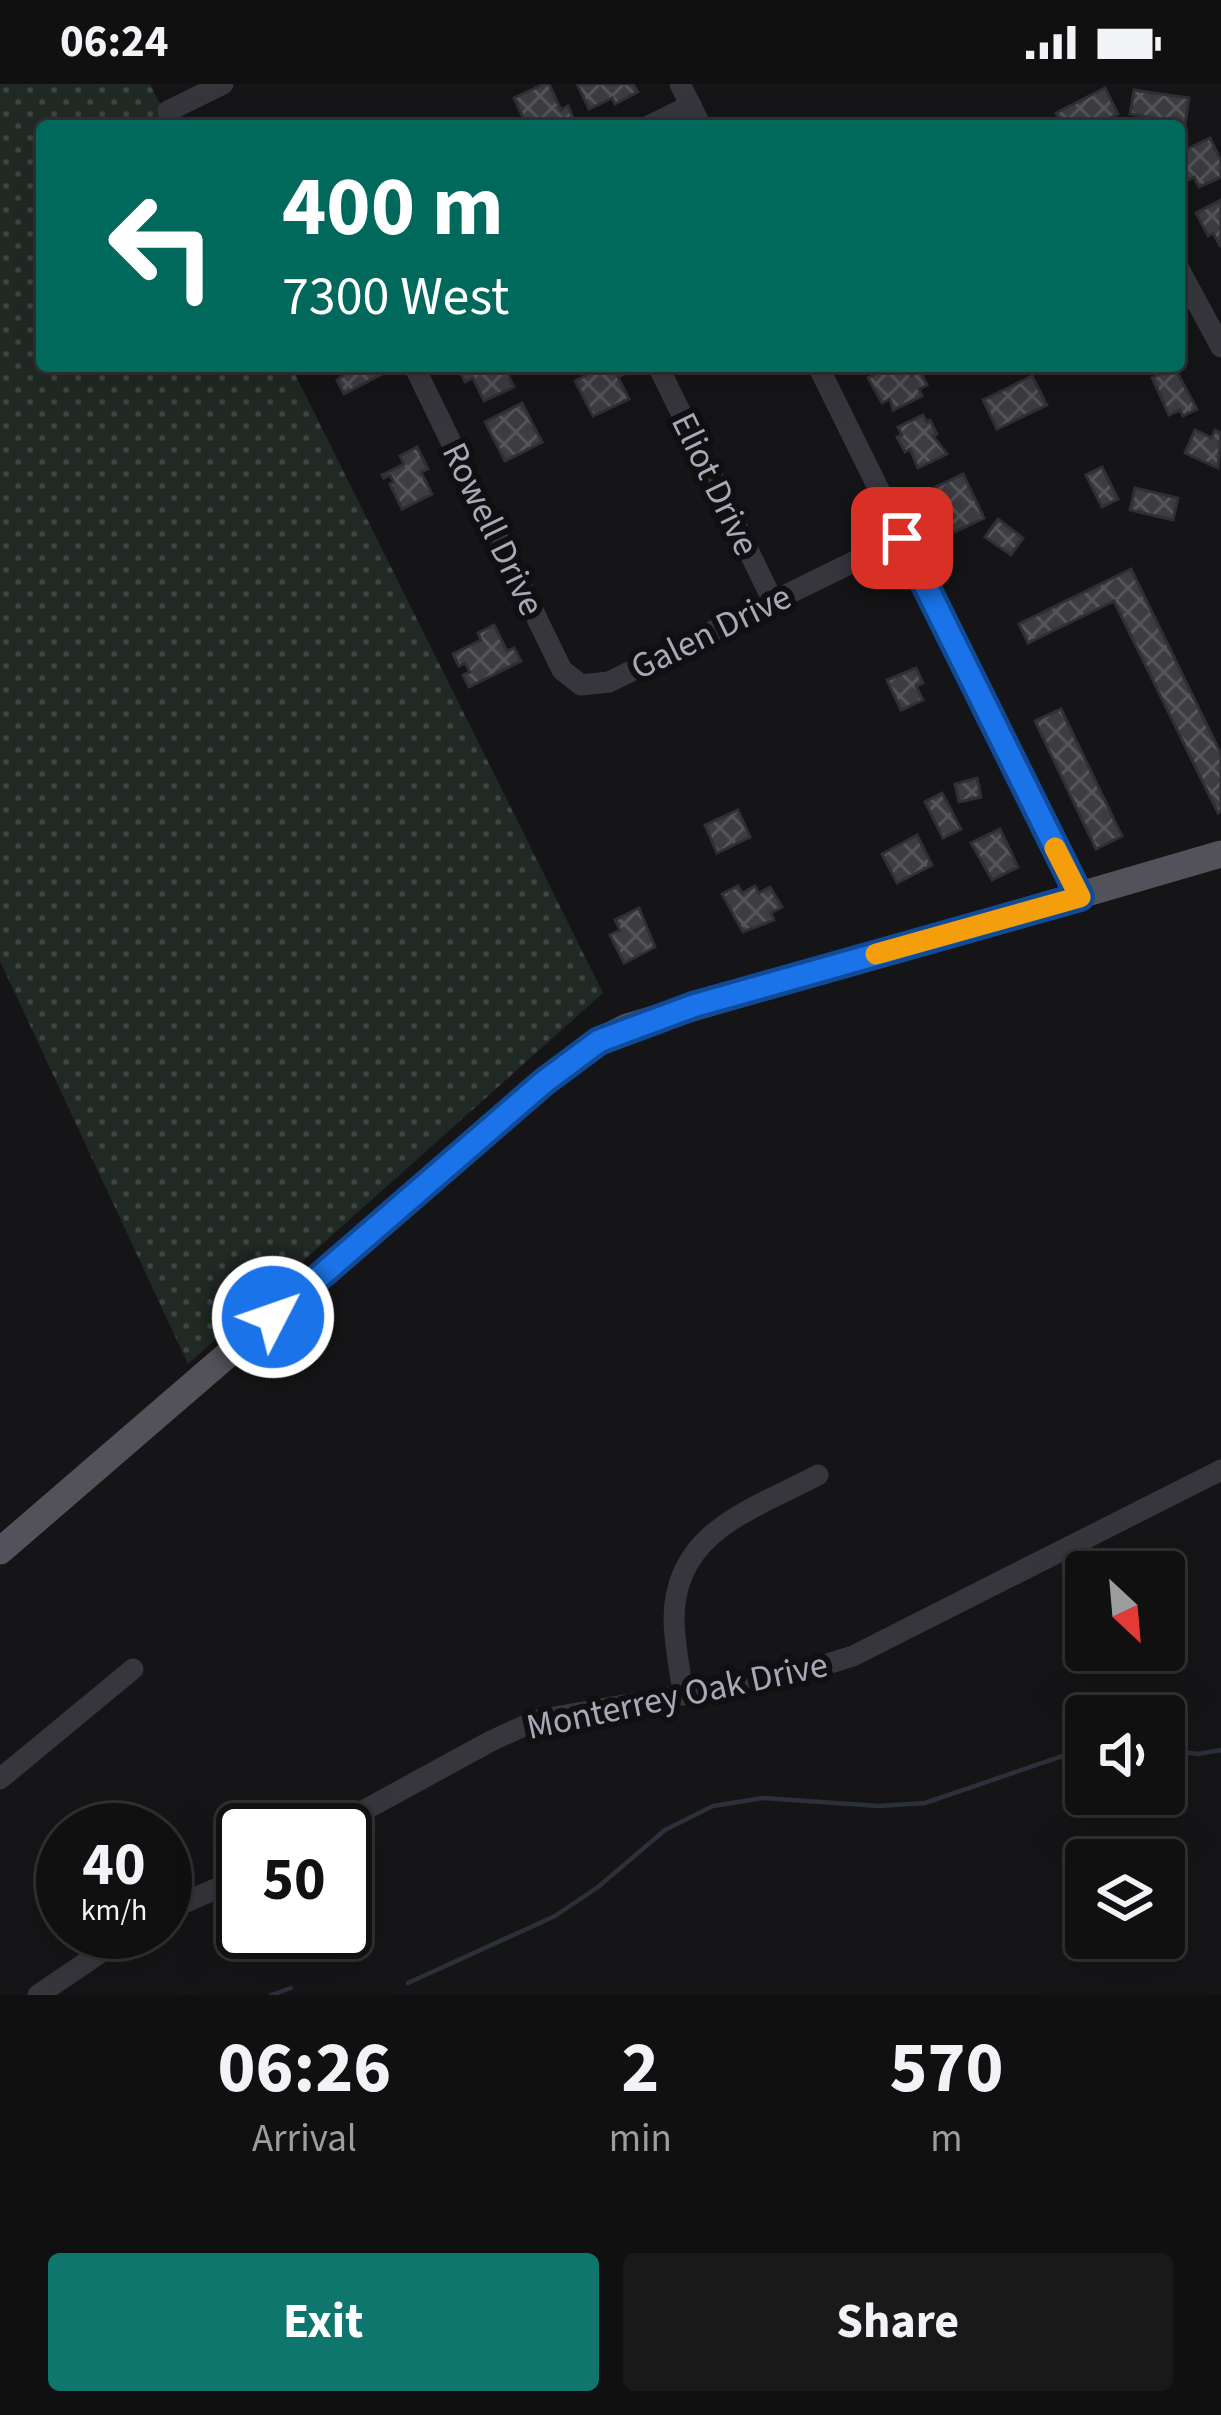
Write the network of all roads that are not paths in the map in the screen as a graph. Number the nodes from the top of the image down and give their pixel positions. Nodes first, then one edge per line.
1 (223, 84) edge
2 (680, 84) edge
3 (168, 111) dead end
4 (696, 116) edge
5 (1185, 280) edge
6 (1221, 347) edge
7 (417, 372) edge
8 (661, 372) edge
9 (821, 372) edge
10 (902, 538) junction
11 (773, 602) junction
12 (581, 685) joint
13 (1221, 854) edge
14 (1080, 897) junction
15 (1221, 1470) edge
16 (818, 1475) dead end
17 (0, 1551) edge
18 (133, 1669) dead end
19 (683, 1694) junction
20 (0, 1779) edge
21 (372, 1806) edge
22 (91, 1959) edge
23 (38, 1995) edge

1 - 3 street
2 - 4 street
5 - 6 street
7 - 12 street, Rowell Drive
8 - 11 street, Eliot Drive
9 - 10 street
10 - 11 street, Galen Drive
10 - 14 street
11 - 12 street, Galen Drive
13 - 14 main road
14 - 17 main road
15 - 19 street, Monterrey Oak Drive
16 - 19 street
18 - 20 street
19 - 21 street, Monterrey Oak Drive
22 - 23 street

